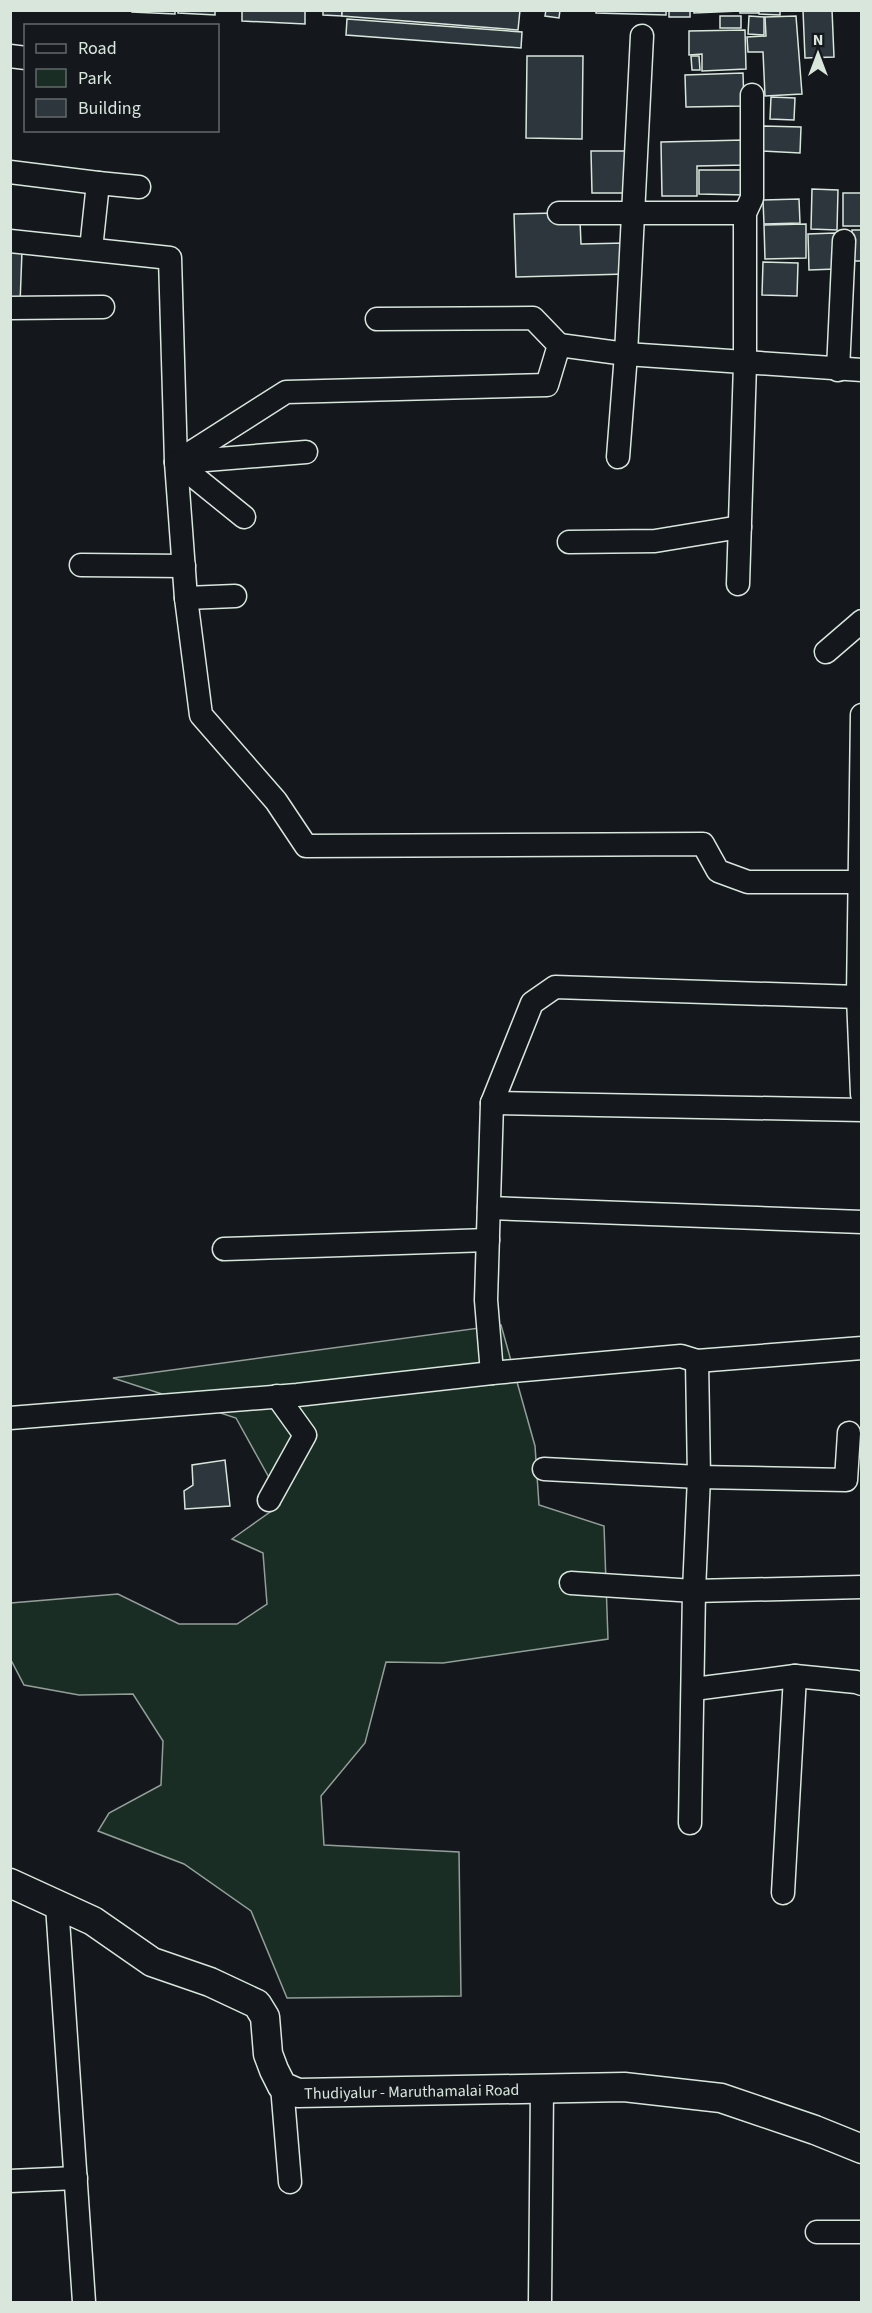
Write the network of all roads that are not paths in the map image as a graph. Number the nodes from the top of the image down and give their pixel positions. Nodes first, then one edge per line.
1 (642, 36) dead end
2 (752, 95) dead end
3 (10, 172) edge
4 (98, 183) junction
5 (139, 187) dead end
6 (559, 213) dead end
7 (633, 213) junction
8 (745, 213) junction
9 (10, 241) edge
10 (844, 241) dead end
11 (91, 249) junction
12 (103, 307) dead end
13 (10, 308) edge
14 (377, 319) dead end
15 (559, 345) junction
16 (626, 354) junction
17 (746, 364) junction
18 (838, 370) junction
19 (861, 370) edge
20 (306, 452) dead end
21 (618, 457) dead end
22 (176, 462) junction
23 (244, 517) dead end
24 (740, 527) junction
25 (569, 542) dead end
26 (81, 564) dead end
27 (184, 566) junction
28 (738, 584) dead end
29 (235, 596) dead end
30 (186, 598) junction
31 (861, 621) edge
32 (826, 652) dead end
33 (861, 715) edge
34 (861, 882) edge
35 (858, 997) junction
36 (861, 1094) edge
37 (492, 1103) junction
38 (861, 1110) edge
39 (489, 1208) junction
40 (861, 1222) edge
41 (488, 1240) junction
42 (224, 1250) dead end
43 (861, 1348) edge
44 (697, 1361) junction
45 (492, 1373) junction
46 (277, 1396) junction
47 (10, 1418) edge
48 (849, 1433) dead end
49 (544, 1469) dead end
50 (699, 1477) junction
51 (269, 1500) dead end
52 (571, 1583) dead end
53 (861, 1587) edge
54 (693, 1591) junction
55 (795, 1676) junction
56 (861, 1684) edge
57 (693, 1689) junction
58 (690, 1823) dead end
59 (10, 1883) edge
60 (783, 1893) dead end
61 (57, 1905) junction
62 (282, 2086) junction
63 (542, 2089) junction
64 (861, 2149) edge
65 (76, 2178) junction
66 (10, 2181) edge
67 (290, 2182) dead end
68 (817, 2232) dead end
69 (861, 2232) edge
70 (84, 2302) edge
71 (540, 2302) edge

1 - 7 street
2 - 8 street
3 - 4 street
4 - 5 street
4 - 11 street
6 - 7 street
7 - 8 street
7 - 16 street
8 - 17 street
9 - 11 street
10 - 18 street
11 - 22 street
12 - 13 street
14 - 15 street
15 - 16 street
15 - 22 street
16 - 17 street
16 - 21 street
17 - 18 street
17 - 24 street
18 - 19 street
20 - 22 street
22 - 23 street
22 - 27 street
24 - 25 street
24 - 28 street
26 - 27 street
27 - 30 street
29 - 30 street
30 - 34 street
31 - 32 street
33 - 34 street
34 - 35 street
35 - 36 street
35 - 37 street
37 - 38 street
37 - 39 street
39 - 40 street
39 - 41 street
41 - 42 street
41 - 45 street
43 - 44 street
44 - 45 street
44 - 50 street
45 - 46 street
46 - 47 street
46 - 51 street
48 - 50 street
49 - 50 street
50 - 54 street
52 - 54 street
53 - 54 street
54 - 57 street
55 - 56 street
55 - 57 street
55 - 60 street
57 - 58 street
59 - 61 main road, Thudiyalur - Maruthamalai Road
61 - 62 main road, Thudiyalur - Maruthamalai Road
61 - 65 street
62 - 63 main road, Thudiyalur - Maruthamalai Road
62 - 67 street
63 - 64 main road, Thudiyalur - Maruthamalai Road
63 - 71 street
65 - 66 street
65 - 70 street
68 - 69 street

